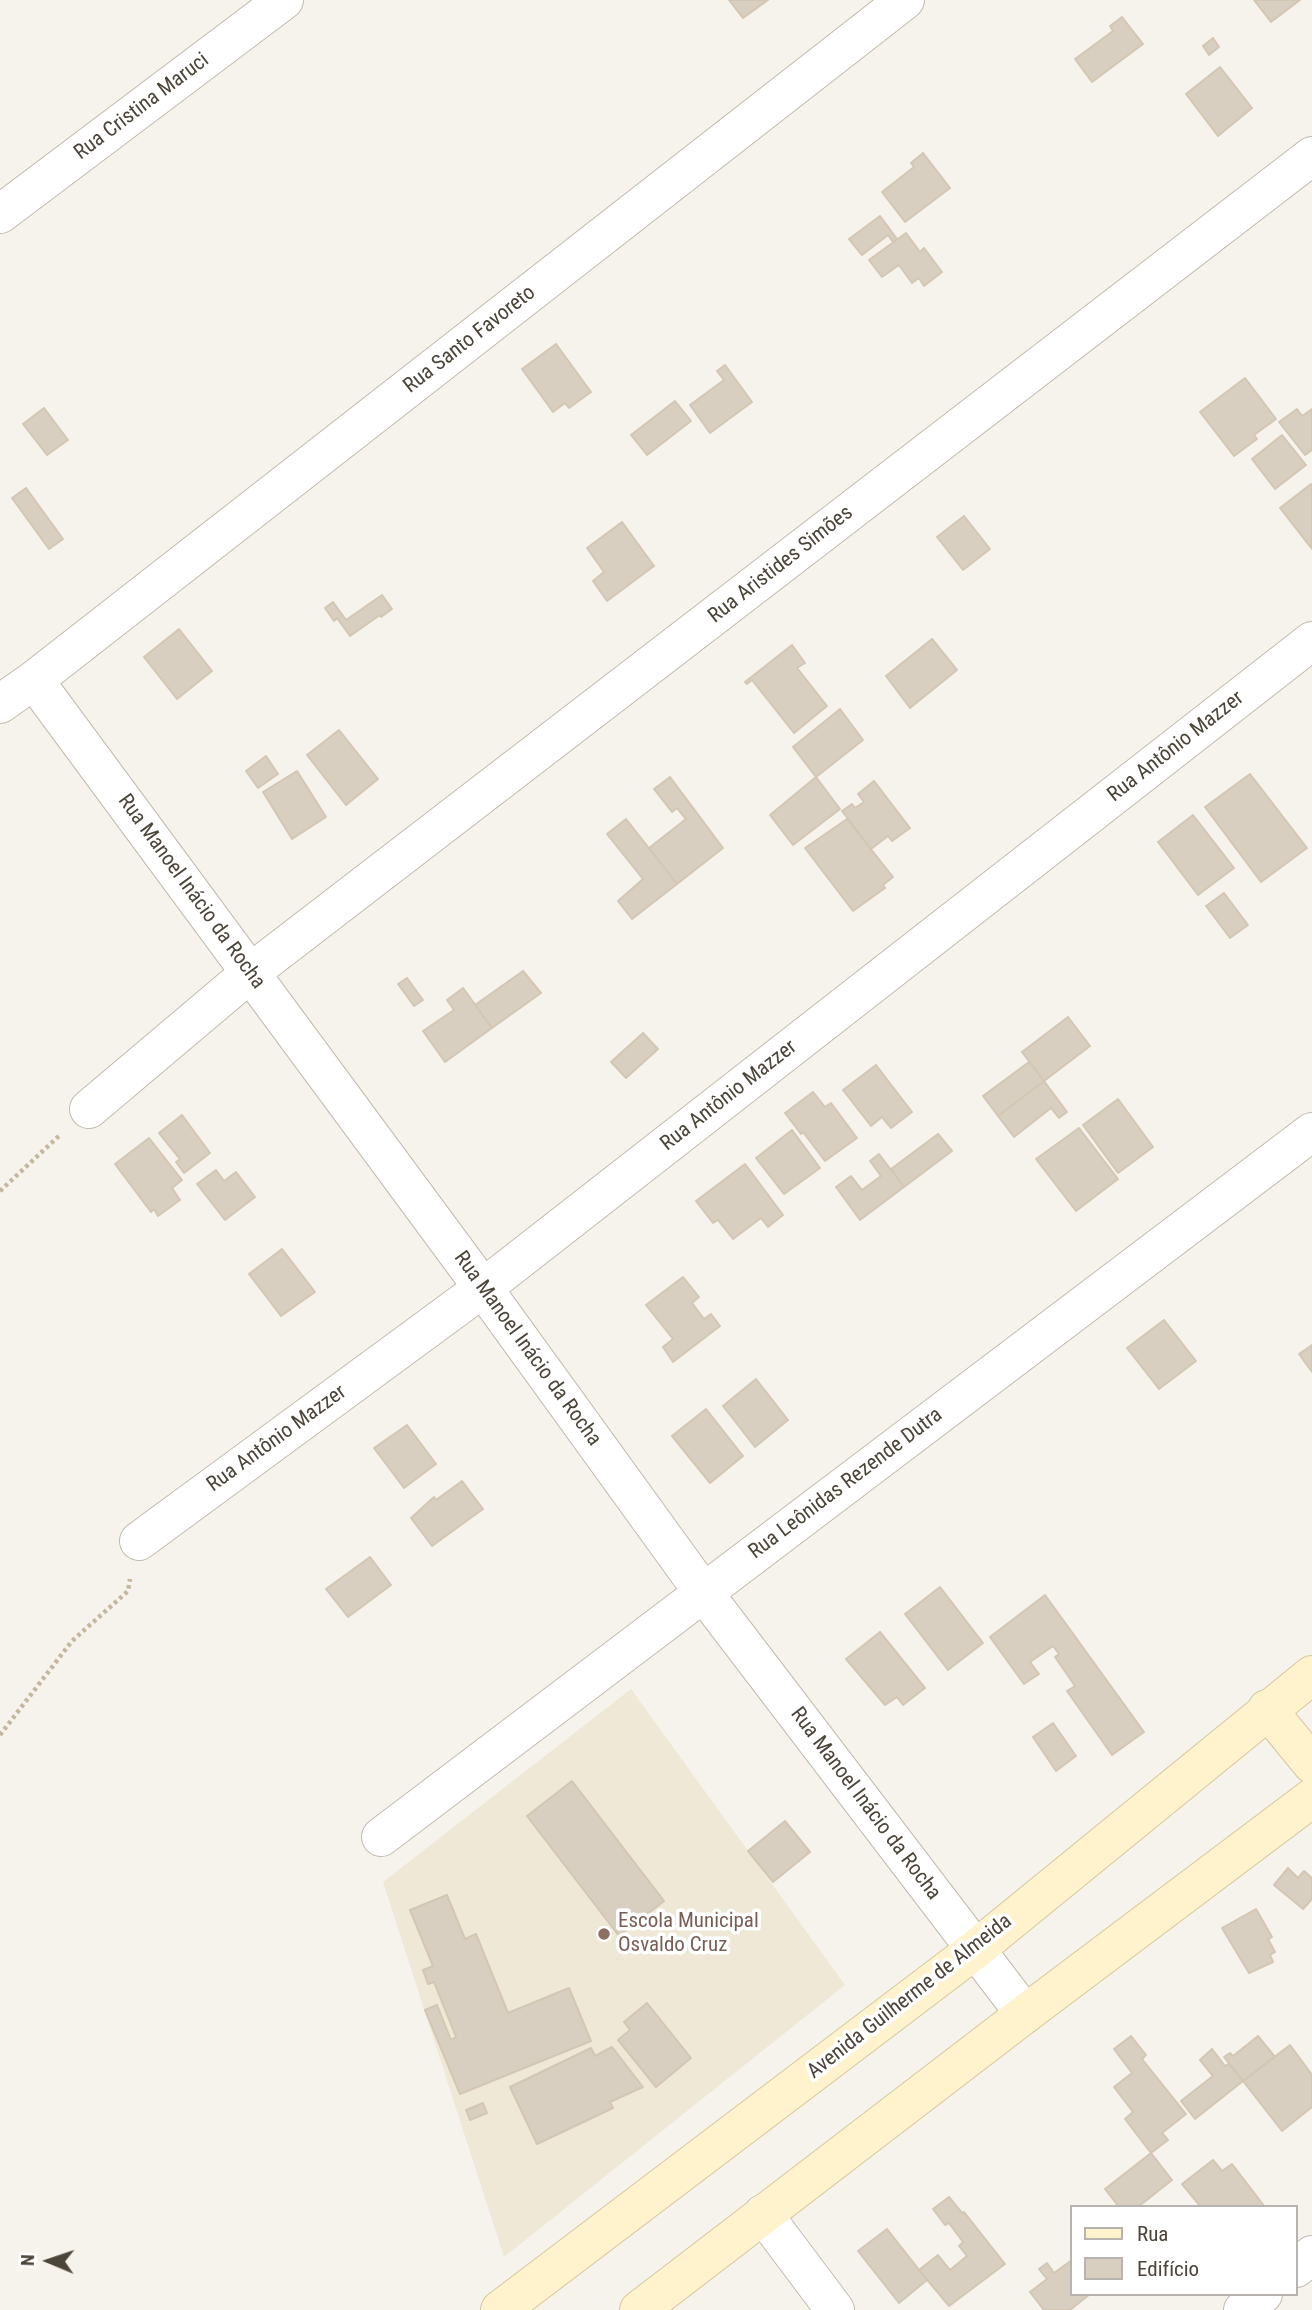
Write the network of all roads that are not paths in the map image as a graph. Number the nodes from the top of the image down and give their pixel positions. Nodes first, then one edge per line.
1 (284, 0) edge
2 (905, 0) edge
3 (1312, 156) edge
4 (0, 214) edge
5 (1312, 641) edge
6 (34, 680) junction
7 (0, 704) edge
8 (250, 973) junction
9 (89, 1109) road end
10 (1312, 1132) edge
11 (483, 1287) junction
12 (139, 1541) road end
13 (703, 1592) junction
14 (1312, 1675) edge
15 (1268, 1709) junction
16 (1312, 1764) edge
17 (1312, 1798) edge
18 (381, 1837) dead end
19 (976, 1949) junction
20 (1025, 2014) junction
21 (764, 2214) junction
22 (1312, 2255) edge
23 (1298, 2266) edge
24 (1260, 2296) edge
25 (500, 2310) edge
26 (639, 2310) edge
27 (835, 2310) edge
28 (1243, 2310) edge

1 - 4 street, Rua Cristina Maruci
2 - 6 street, Rua Santo Favoreto
3 - 8 street, Rua Aristides Simões
5 - 11 street, Rua Antônio Mazzer
6 - 7 street, Rua Santo Favoreto
6 - 8 street, Rua Manoel Inácio da Rocha
8 - 9 street, Rua Aristides Simões
8 - 11 street, Rua Manoel Inácio da Rocha
10 - 13 street, Rua Leônidas Rezende Dutra
11 - 12 street, Rua Antônio Mazzer
11 - 13 street, Rua Manoel Inácio da Rocha
13 - 18 street, Rua Leônidas Rezende Dutra
13 - 19 street, Rua Manoel Inácio da Rocha
14 - 15 street, Avenida Guilherme de Almeida
15 - 16 street
15 - 19 street, Avenida Guilherme de Almeida
17 - 20 street
19 - 20 street, Rua Manoel Inácio da Rocha
19 - 25 street, Avenida Guilherme de Almeida
20 - 21 street
21 - 26 street
21 - 27 street
22 - 23 street
24 - 28 street

